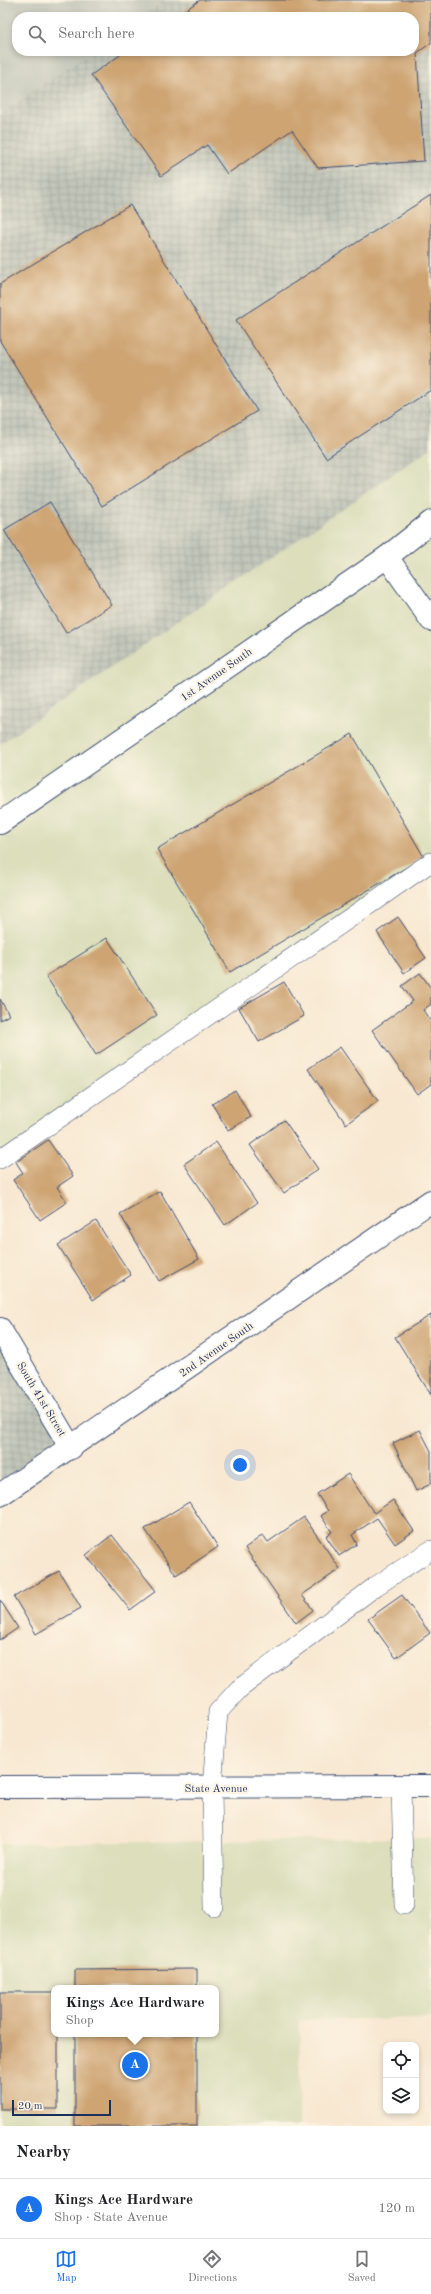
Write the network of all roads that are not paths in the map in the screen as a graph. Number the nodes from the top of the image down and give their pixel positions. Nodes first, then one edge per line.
1 (431, 522) edge
2 (387, 557) junction
3 (431, 620) edge
4 (0, 823) edge
5 (431, 862) edge
6 (0, 1160) edge
7 (431, 1201) edge
8 (0, 1329) edge
9 (71, 1448) junction
10 (0, 1495) edge
11 (431, 1550) edge
12 (401, 1786) junction
13 (431, 1786) edge
14 (0, 1787) edge
15 (212, 1788) junction
16 (404, 1904) dead end
17 (214, 1907) dead end

1 - 2 street, 1st Avenue South
2 - 3 street
2 - 4 street, 1st Avenue South
5 - 6 lane
7 - 9 street, 2nd Avenue South
8 - 9 street, South 41st Street
9 - 10 street, 2nd Avenue South
11 - 15 lane
12 - 13 street, State Avenue
12 - 15 street, State Avenue
12 - 16 lane
14 - 15 street, State Avenue
15 - 17 lane

